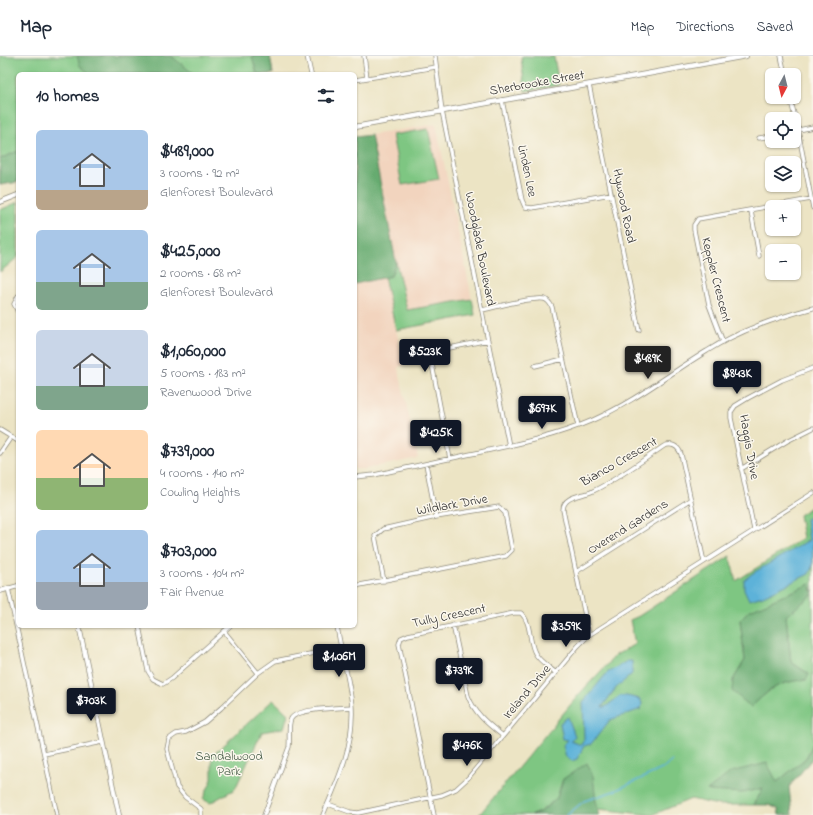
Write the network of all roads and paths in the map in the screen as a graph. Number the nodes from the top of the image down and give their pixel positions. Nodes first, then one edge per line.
1 (307, 56) edge
2 (364, 56) edge
3 (435, 56) edge
4 (746, 56) edge
5 (781, 56) edge
6 (436, 67) junction
7 (784, 68) edge
8 (311, 72) edge
9 (368, 78) junction
10 (357, 80) edge
11 (589, 85) junction
12 (502, 100) junction
13 (442, 111) junction
14 (357, 127) edge
15 (813, 128) edge
16 (801, 130) edge
17 (765, 137) edge
18 (759, 138) dead end
19 (800, 148) edge
20 (611, 194) junction
21 (16, 196) edge
22 (811, 199) junction
23 (0, 202) edge
24 (813, 208) edge
25 (751, 211) junction
26 (759, 256) dead end
27 (813, 308) edge
28 (482, 310) junction
29 (639, 330) dead end
30 (488, 340) junction
31 (723, 342) junction
32 (563, 359) junction
33 (535, 366) dead end
34 (813, 368) edge
35 (578, 426) junction
36 (813, 428) edge
37 (0, 430) edge
38 (11, 437) junction
39 (16, 440) edge
40 (509, 446) junction
41 (0, 453) edge
42 (450, 459) junction
43 (426, 464) junction
44 (741, 469) junction
45 (357, 477) edge
46 (813, 494) edge
47 (691, 499) junction
48 (436, 517) junction
49 (754, 530) junction
50 (704, 562) junction
51 (576, 572) junction
52 (384, 581) junction
53 (16, 586) edge
54 (357, 586) edge
55 (8, 588) junction
56 (0, 591) edge
57 (16, 625) edge
58 (453, 625) junction
59 (17, 628) edge
60 (79, 628) edge
61 (139, 628) edge
62 (228, 628) edge
63 (337, 628) edge
64 (224, 631) junction
65 (589, 635) junction
66 (340, 648) junction
67 (258, 673) junction
68 (556, 673) junction
69 (352, 707) junction
70 (503, 736) junction
71 (103, 742) junction
72 (44, 754) junction
73 (431, 798) junction
74 (328, 804) junction
75 (57, 815) edge
76 (119, 815) edge
77 (201, 815) edge
78 (264, 815) edge
79 (323, 815) edge
80 (434, 815) edge

1 - 8 street
2 - 9 street
3 - 6 street, Woodglade Boulevard
4 - 11 main road, Sherbrooke Street
5 - 7 street
6 - 9 street
6 - 13 street, Woodglade Boulevard
9 - 10 street
11 - 12 main road, Sherbrooke Street
11 - 20 street, Hywood Road
12 - 13 main road, Sherbrooke Street
12 - 20 street, Linden Lee
13 - 14 main road, Sherbrooke Street
13 - 28 street, Woodglade Boulevard
15 - 16 street
17 - 18 street
19 - 22 street
20 - 29 street, Hywood Road
21 - 23 main road
22 - 24 street
22 - 25 street, Keppler Crescent
25 - 26 street
25 - 31 street, Keppler Crescent
27 - 31 street
28 - 30 street, Woodglade Boulevard
28 - 32 street
30 - 40 street, Woodglade Boulevard
30 - 42 street
31 - 35 street
32 - 33 street
32 - 35 street
34 - 44 street, Haggis Drive
35 - 40 street
36 - 44 street
37 - 38 street
38 - 39 street
38 - 41 street
40 - 42 street
42 - 43 street
43 - 45 street
43 - 48 street
44 - 49 street, Haggis Drive
46 - 49 street, Ireland Drive
47 - 50 street, Bianco Crescent
47 - 51 street, Overend Gardens
47 - 51 street, Bianco Crescent
48 - 52 street, Wildlark Drive
48 - 52 street, Wildlark Drive
49 - 50 street, Ireland Drive
50 - 65 street, Ireland Drive
51 - 65 street, Bianco Crescent
52 - 54 street, Wildlark Drive
53 - 55 street
55 - 56 street
55 - 57 street
58 - 68 street, Tully Crescent
58 - 70 street
58 - 73 street, Tully Crescent
59 - 72 street
60 - 71 street
61 - 64 street
62 - 64 street
63 - 66 street
64 - 67 street
65 - 68 street, Ireland Drive
66 - 67 street
66 - 69 street
67 - 77 street
68 - 70 street, Ireland Drive
69 - 74 street
69 - 78 street
70 - 73 street, Ireland Drive
71 - 72 street
71 - 76 street
72 - 75 street
73 - 74 street, Ireland Drive
73 - 80 street
74 - 79 street

